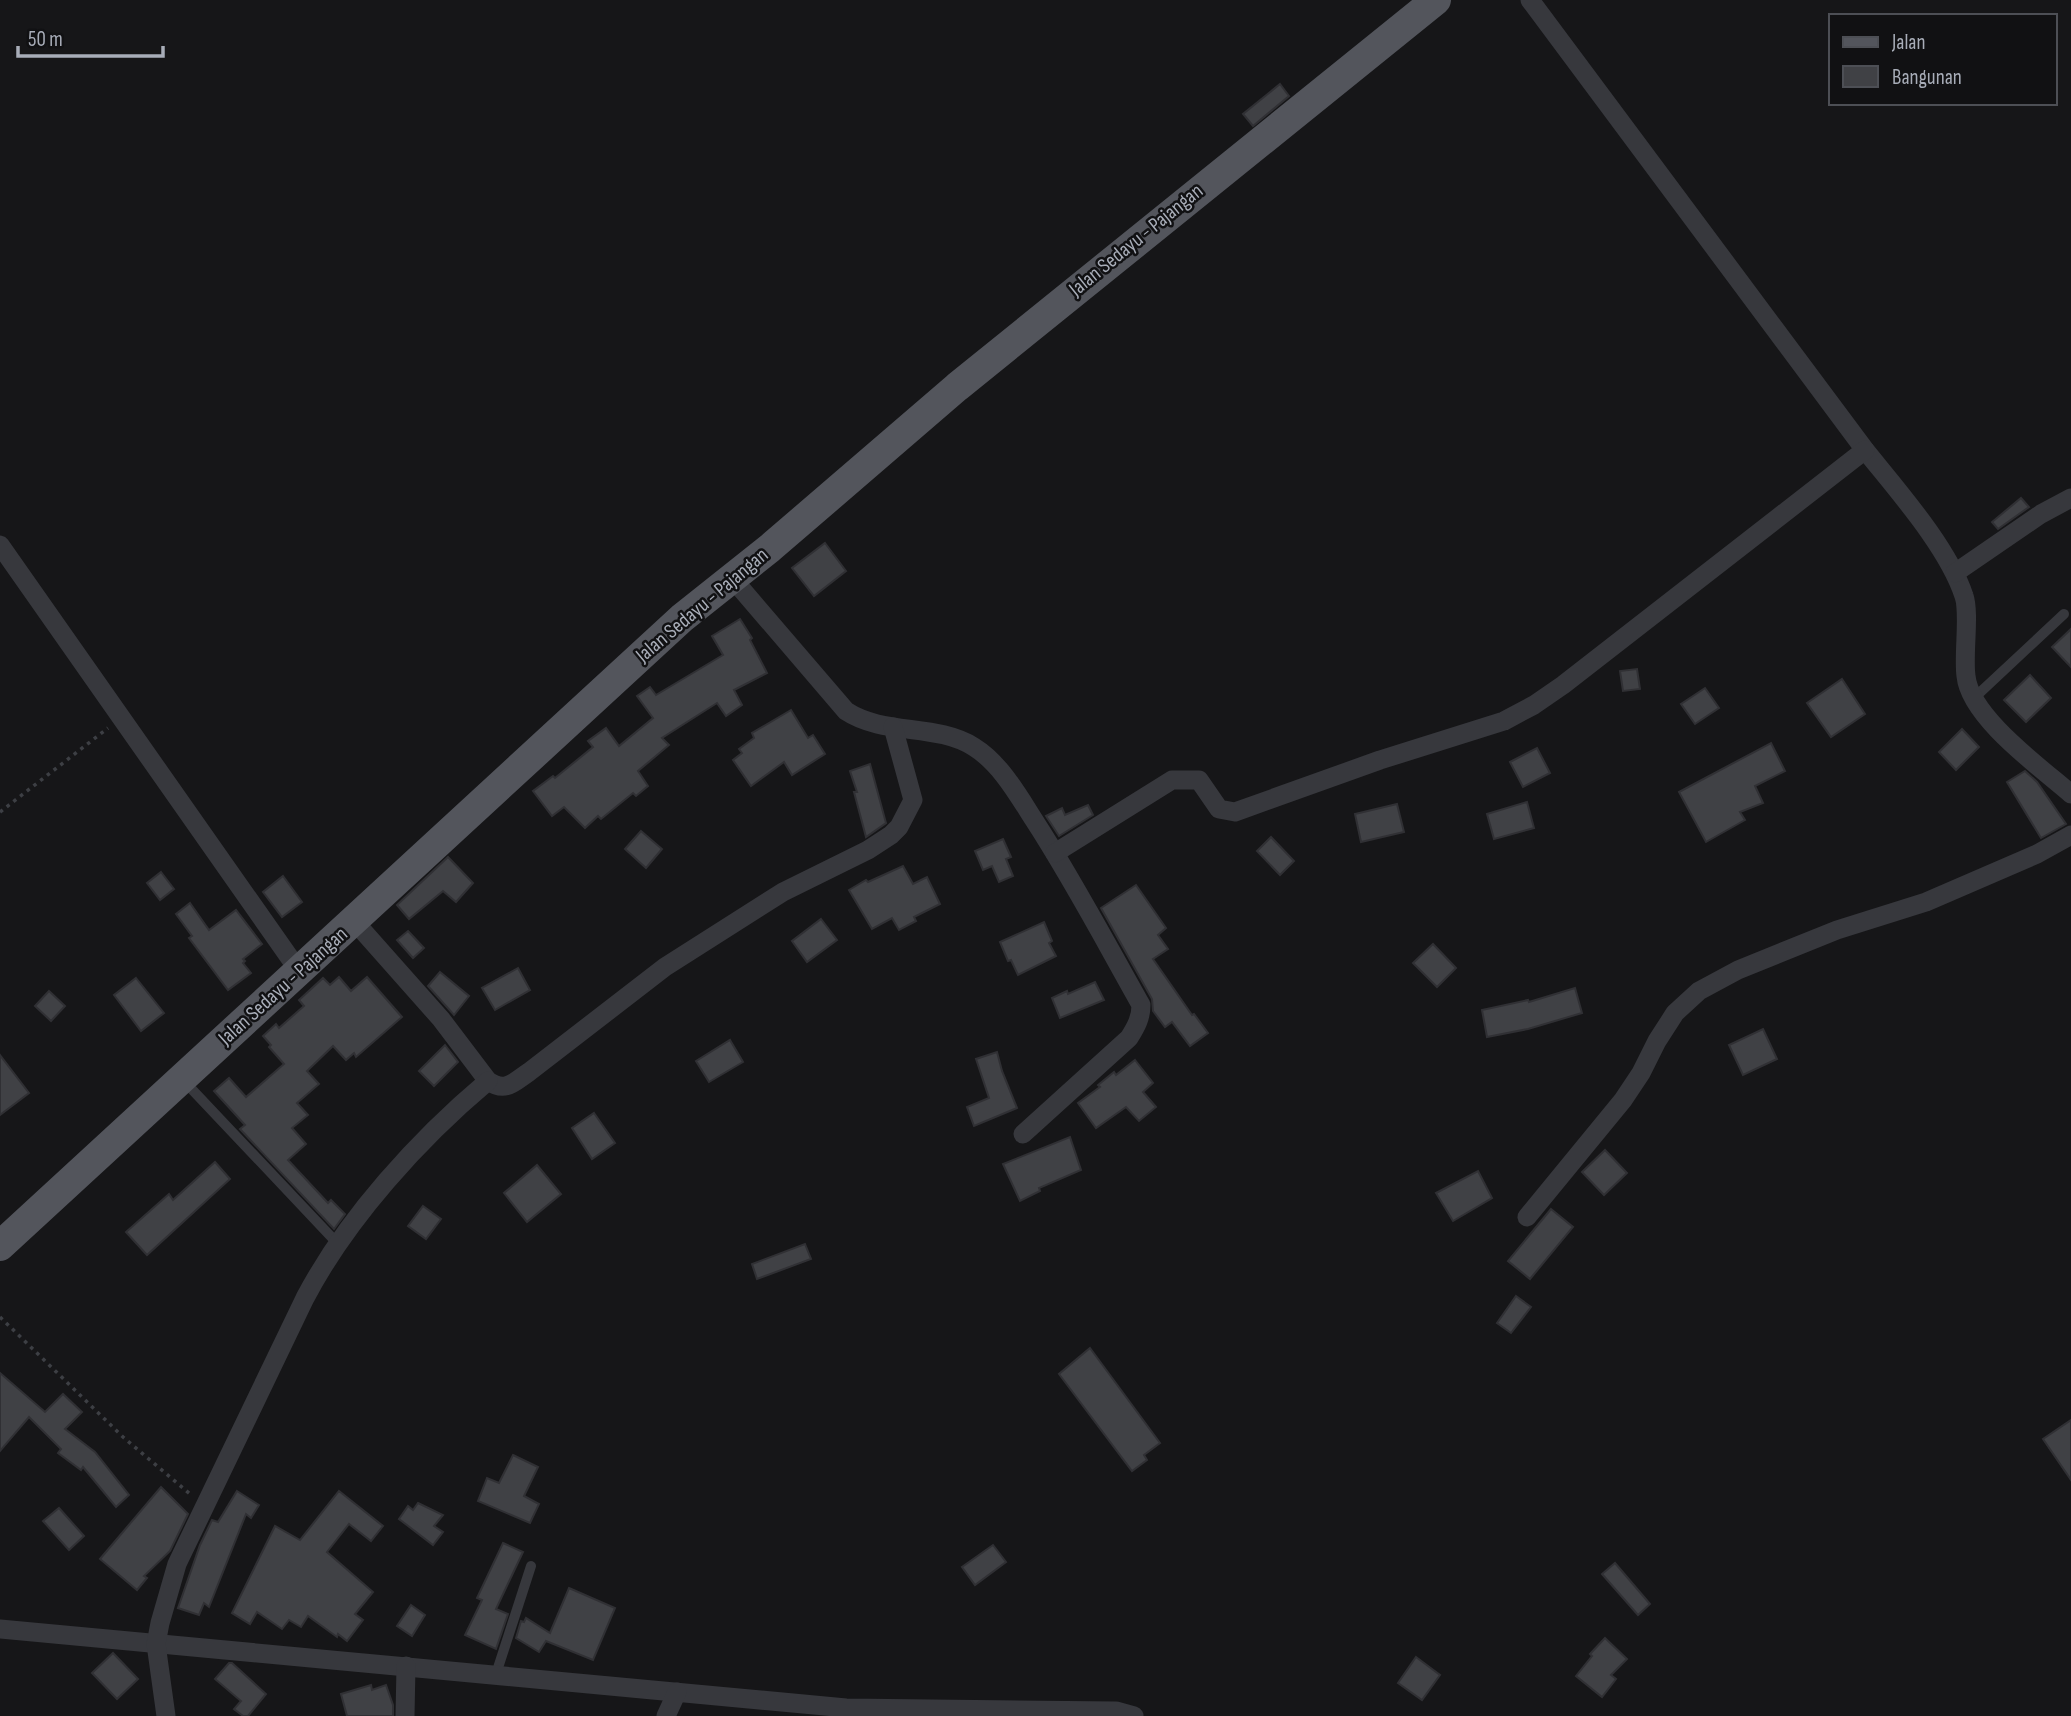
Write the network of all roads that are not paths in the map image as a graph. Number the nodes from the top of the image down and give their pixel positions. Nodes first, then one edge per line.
1 (1436, 0) edge
2 (1530, 0) edge
3 (1865, 450) junction
4 (2071, 498) edge
5 (0, 545) edge
6 (1955, 573) junction
7 (732, 578) junction
8 (2064, 614) dead end
9 (1973, 699) junction
10 (893, 727) junction
11 (2071, 794) edge
12 (2071, 835) edge
13 (1055, 853) junction
14 (355, 922) junction
15 (299, 971) junction
16 (181, 1078) junction
17 (488, 1081) junction
18 (1023, 1134) dead end
19 (1527, 1217) dead end
20 (338, 1244) junction
21 (0, 1246) edge
22 (531, 1566) dead end
23 (0, 1629) edge
24 (156, 1644) junction
25 (406, 1666) junction
26 (495, 1674) junction
27 (677, 1692) junction
28 (166, 1716) edge
29 (405, 1716) edge
30 (666, 1716) edge
31 (1134, 1716) edge

1 - 7 main road, Jalan Sedayu - Pajangan
2 - 3 street
3 - 6 street
3 - 13 street
4 - 6 street
5 - 15 street
6 - 9 street
7 - 10 street
7 - 14 main road, Jalan Sedayu - Pajangan
8 - 9 lane
9 - 11 street
10 - 13 street
10 - 17 street
12 - 19 street
13 - 18 street
14 - 15 main road, Jalan Sedayu - Pajangan
14 - 17 street
15 - 16 main road, Jalan Sedayu - Pajangan
16 - 20 lane
16 - 21 main road, Jalan Sedayu - Pajangan
17 - 20 street
20 - 24 street
22 - 26 lane
23 - 24 street
24 - 25 street
24 - 28 street
25 - 26 street
25 - 29 street
26 - 27 street
27 - 30 street
27 - 31 street

